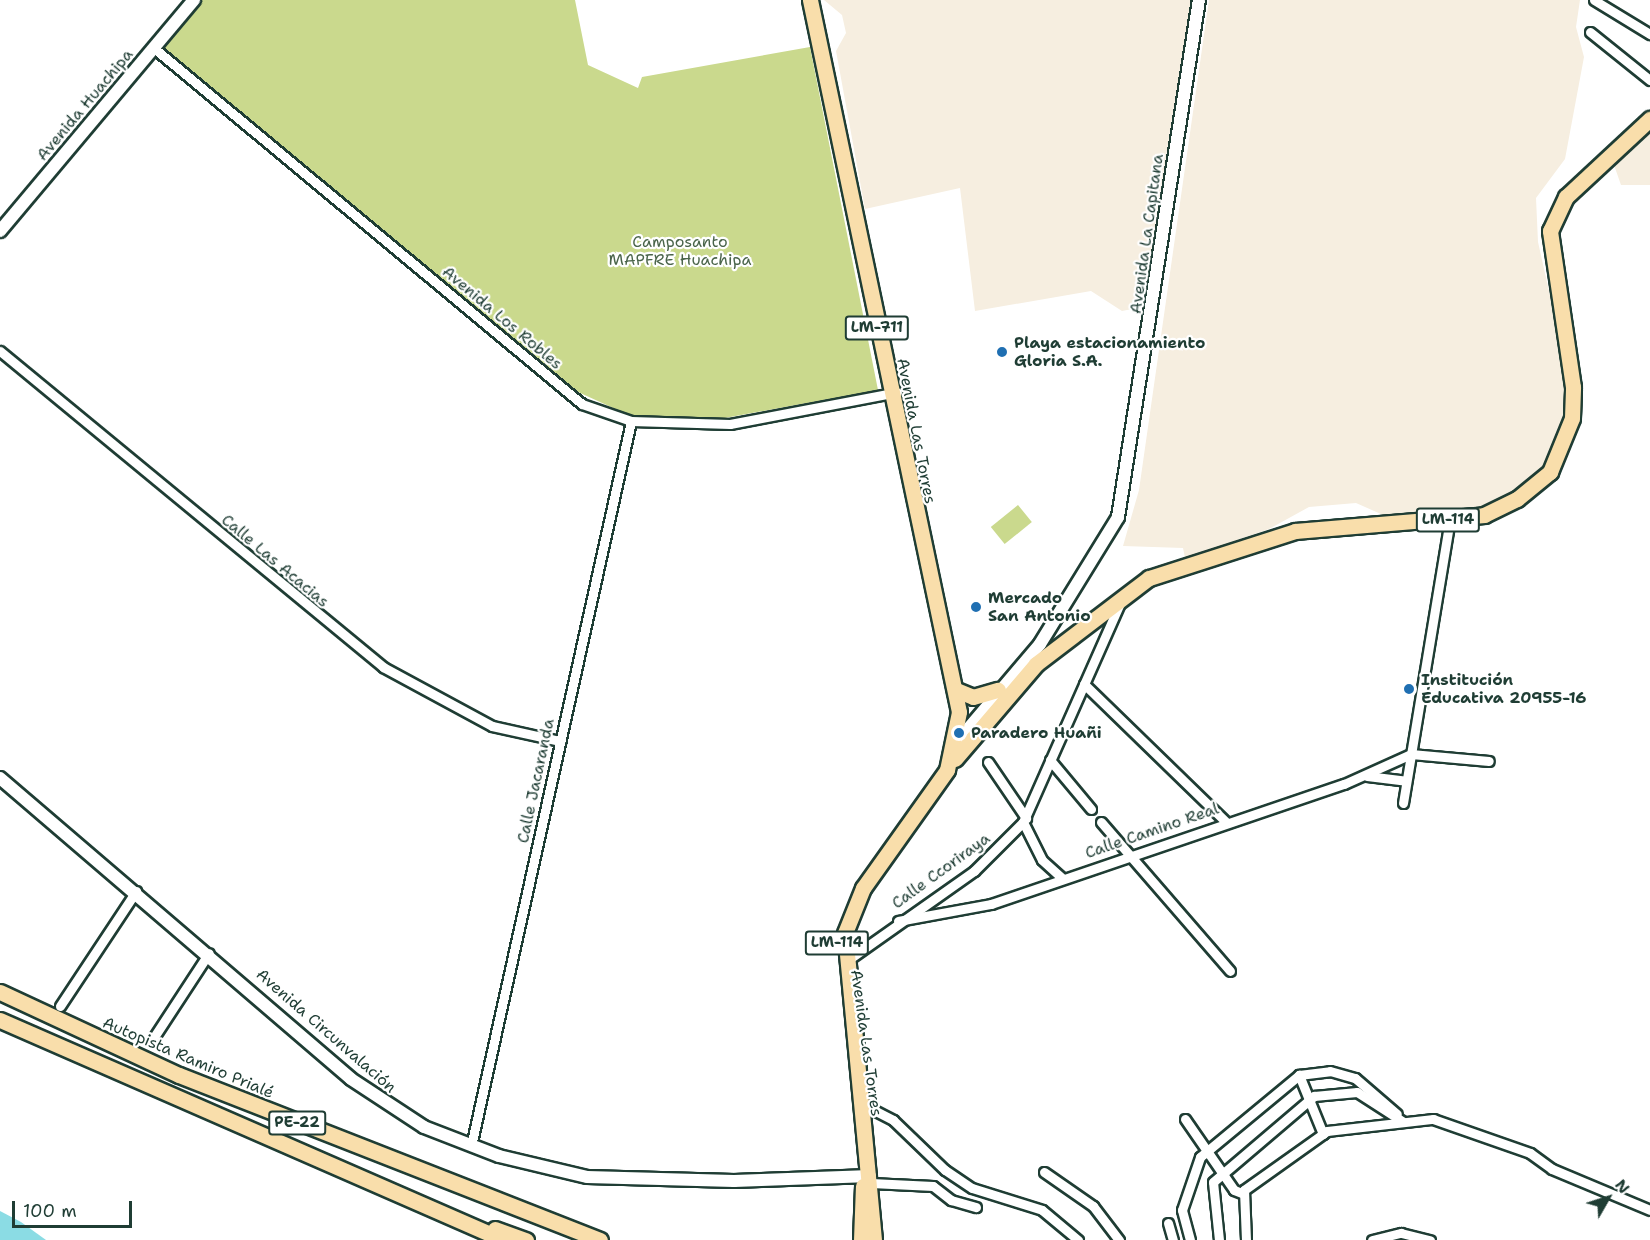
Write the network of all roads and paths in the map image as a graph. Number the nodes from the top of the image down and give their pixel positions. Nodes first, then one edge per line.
1 (194, 0) edge
2 (810, 0) edge
3 (819, 0) edge
4 (1199, 0) edge
5 (1594, 0) edge
6 (1590, 32) dead end
7 (1650, 34) edge
8 (155, 49) junction
9 (1650, 80) edge
10 (1650, 120) edge
11 (0, 231) edge
12 (0, 351) edge
13 (894, 393) junction
14 (631, 421) junction
15 (1450, 520) junction
16 (1126, 591) junction
17 (1084, 684) junction
18 (956, 690) junction
19 (998, 690) junction
20 (959, 712) junction
21 (992, 712) junction
22 (976, 715) junction
23 (560, 741) junction
24 (957, 742) junction
25 (1411, 754) junction
26 (1050, 760) junction
27 (1489, 761) dead end
28 (988, 762) dead end
29 (947, 770) junction
30 (1365, 776) junction
31 (0, 778) edge
32 (1406, 781) junction
33 (1403, 803) dead end
34 (1091, 809) dead end
35 (1025, 820) junction
36 (1225, 821) junction
37 (1101, 822) dead end
38 (1129, 855) junction
39 (1062, 878) junction
40 (136, 891) junction
41 (898, 921) junction
42 (209, 953) junction
43 (844, 963) junction
44 (1230, 971) dead end
45 (0, 992) edge
46 (60, 1006) dead end
47 (0, 1020) edge
48 (154, 1037) dead end
49 (1299, 1074) junction
50 (1310, 1099) junction
51 (862, 1104) junction
52 (1185, 1119) dead end
53 (1402, 1121) junction
54 (1323, 1134) junction
55 (471, 1146) junction
56 (1207, 1150) junction
57 (1044, 1172) dead end
58 (1222, 1173) junction
59 (868, 1179) junction
60 (1242, 1193) junction
61 (976, 1207) dead end
62 (1650, 1209) edge
63 (460, 1218) junction
64 (1168, 1223) dead end
65 (504, 1240) edge
66 (526, 1240) edge
67 (595, 1240) edge
68 (861, 1240) edge
69 (874, 1240) edge
70 (1078, 1240) edge
71 (1119, 1240) edge
72 (1173, 1240) edge
73 (1190, 1240) edge
74 (1219, 1240) edge
75 (1246, 1240) edge
76 (1372, 1240) edge
77 (1430, 1240) edge

1 - 8 street, Avenida Huachipa
2 - 13 main road, Avenida Las Torres / LM-711
3 - 13 main road, Avenida Las Torres / LM-711
4 - 19 street, Avenida La Capitana
5 - 7 street
6 - 9 street
8 - 11 street, Avenida Huachipa
8 - 14 street, Avenida Los Robles
10 - 15 main road, LM-114
12 - 23 street, Calle Las Acacias
13 - 14 street, Avenida Los Robles
13 - 18 main road, Avenida Las Torres / LM-711
14 - 23 street, Calle Jacaranda
15 - 16 main road, LM-114
15 - 25 street
16 - 17 street, Calle Ccoriraya
16 - 21 main road, LM-114
17 - 26 street, Calle Ccoriraya
17 - 36 street
18 - 19 main road
18 - 20 main road, Avenida Las Torres / LM-711
19 - 22 street, Avenida La Capitana
20 - 22 main road
20 - 24 main road, Avenida Las Torres / LM-711
21 - 22 main road
21 - 29 main road, LM-114
22 - 24 street, Avenida La Capitana
23 - 55 street, Calle Jacaranda
24 - 29 main road, Avenida Las Torres / LM-114
24 - 59 main road, Avenida Las Torres / LM-114
25 - 27 street
25 - 30 street, Calle Camino Real
25 - 32 street
26 - 34 street
26 - 35 street, Calle Ccoriraya
28 - 35 street
29 - 43 main road, Avenida Las Torres / LM-114
30 - 32 street
30 - 36 street, Calle Camino Real
31 - 40 street, Avenida Circunvalación
32 - 33 street
35 - 39 street
35 - 41 street, Calle Ccoriraya
36 - 38 street, Calle Camino Real
37 - 38 street
38 - 39 street, Calle Camino Real
38 - 44 street
39 - 41 street, Calle Camino Real
40 - 42 street, Avenida Circunvalación
40 - 46 street
41 - 43 street, Calle Ccoriraya
42 - 48 street
42 - 55 street, Avenida Circunvalación
43 - 51 main road, Avenida Las Torres / LM-114
45 - 67 main road, Autopista Ramiro Prialé / PE-22
47 - 63 main road, PE-22
49 - 50 street
49 - 53 street
49 - 56 street
50 - 53 street
50 - 54 street
50 - 58 street
51 - 59 main road, Avenida Las Torres / LM-114
51 - 70 street
52 - 56 street
53 - 54 street
53 - 62 street
54 - 60 street
55 - 59 street, Avenida Circunvalación
56 - 58 street
56 - 73 street
57 - 71 street
58 - 60 street
58 - 74 street
59 - 61 street
59 - 68 main road, Avenida Las Torres / LM-114
59 - 69 main road, Avenida Las Torres / LM-114
60 - 75 street
63 - 65 main road, PE-22
63 - 66 main road
64 - 72 street
76 - 77 street

